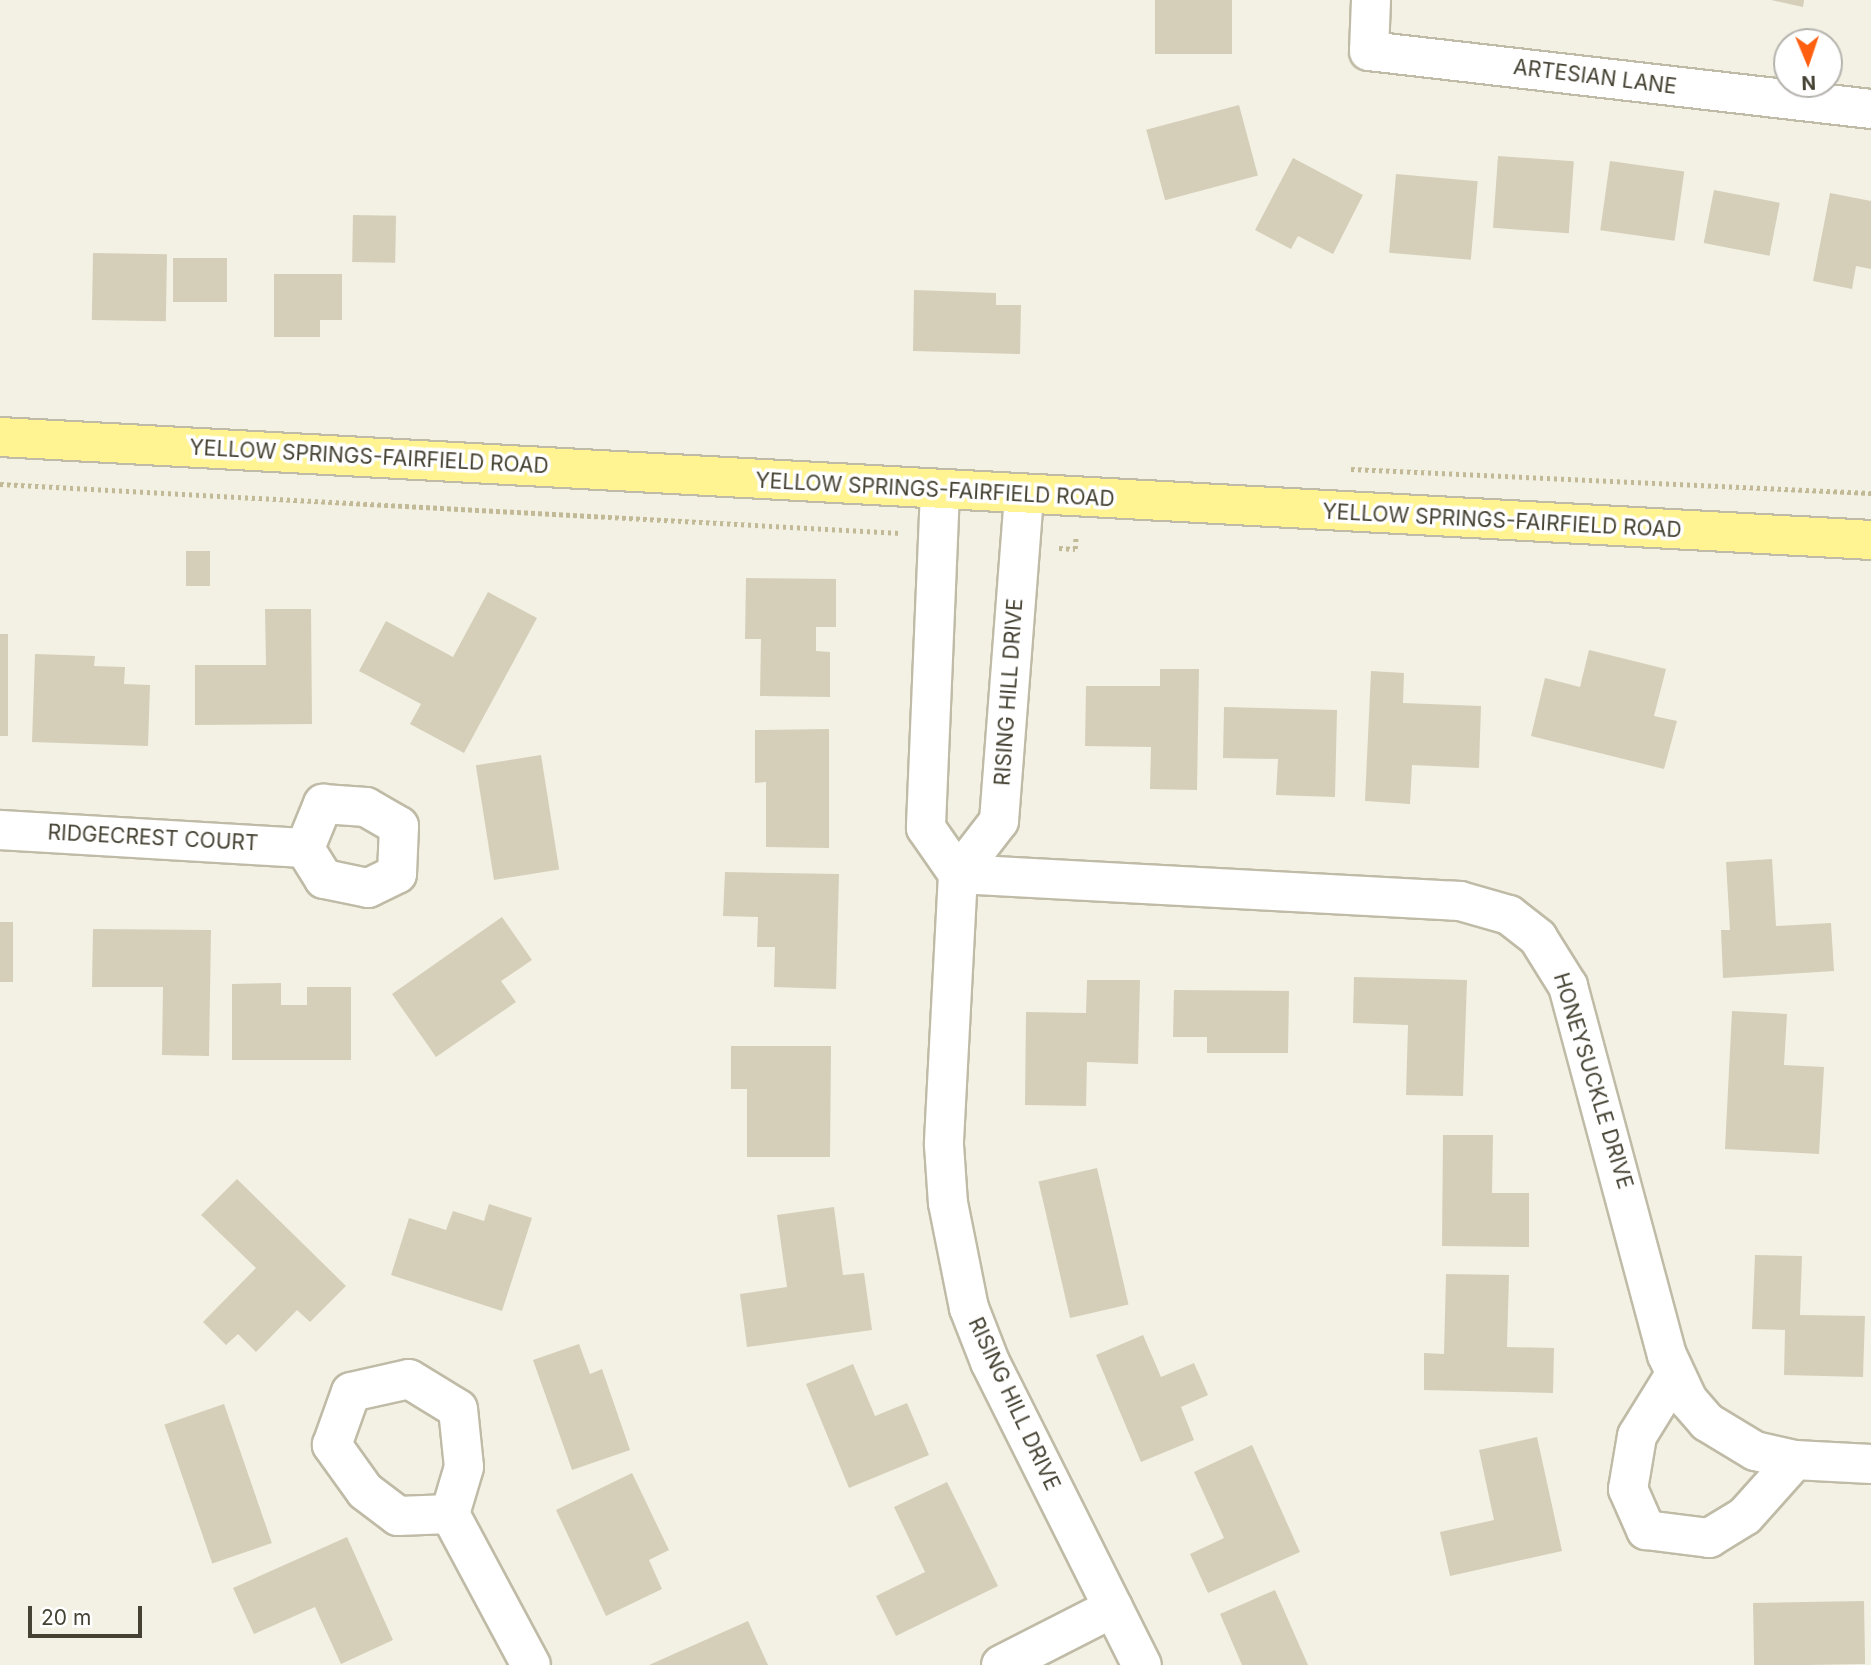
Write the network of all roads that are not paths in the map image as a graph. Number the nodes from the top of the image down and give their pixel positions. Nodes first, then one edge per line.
1 (1371, 0) edge
2 (1871, 109) edge
3 (0, 437) edge
4 (940, 491) junction
5 (1024, 496) junction
6 (1871, 540) edge
7 (0, 830) edge
8 (305, 848) dead end
9 (958, 874) junction
10 (1674, 1376) junction
11 (1795, 1460) junction
12 (1871, 1464) edge
13 (450, 1514) dead end
14 (1114, 1608) junction
15 (531, 1665) edge
16 (1001, 1665) edge
17 (1142, 1665) edge

1 - 2 street, ARTESIAN LANE
3 - 4 main road, YELLOW SPRINGS-FAIRFIELD ROAD
4 - 5 main road, YELLOW SPRINGS-FAIRFIELD ROAD
4 - 9 street
5 - 6 main road, YELLOW SPRINGS-FAIRFIELD ROAD
5 - 9 street, RISING HILL DRIVE
7 - 8 street, RIDGECREST COURT
9 - 10 street, HONEYSUCKLE DRIVE
9 - 14 street, RISING HILL DRIVE
10 - 11 street, HONEYSUCKLE DRIVE
10 - 11 street
11 - 12 street, HONEYSUCKLE DRIVE
13 - 15 street
14 - 16 street
14 - 17 street, RISING HILL DRIVE

